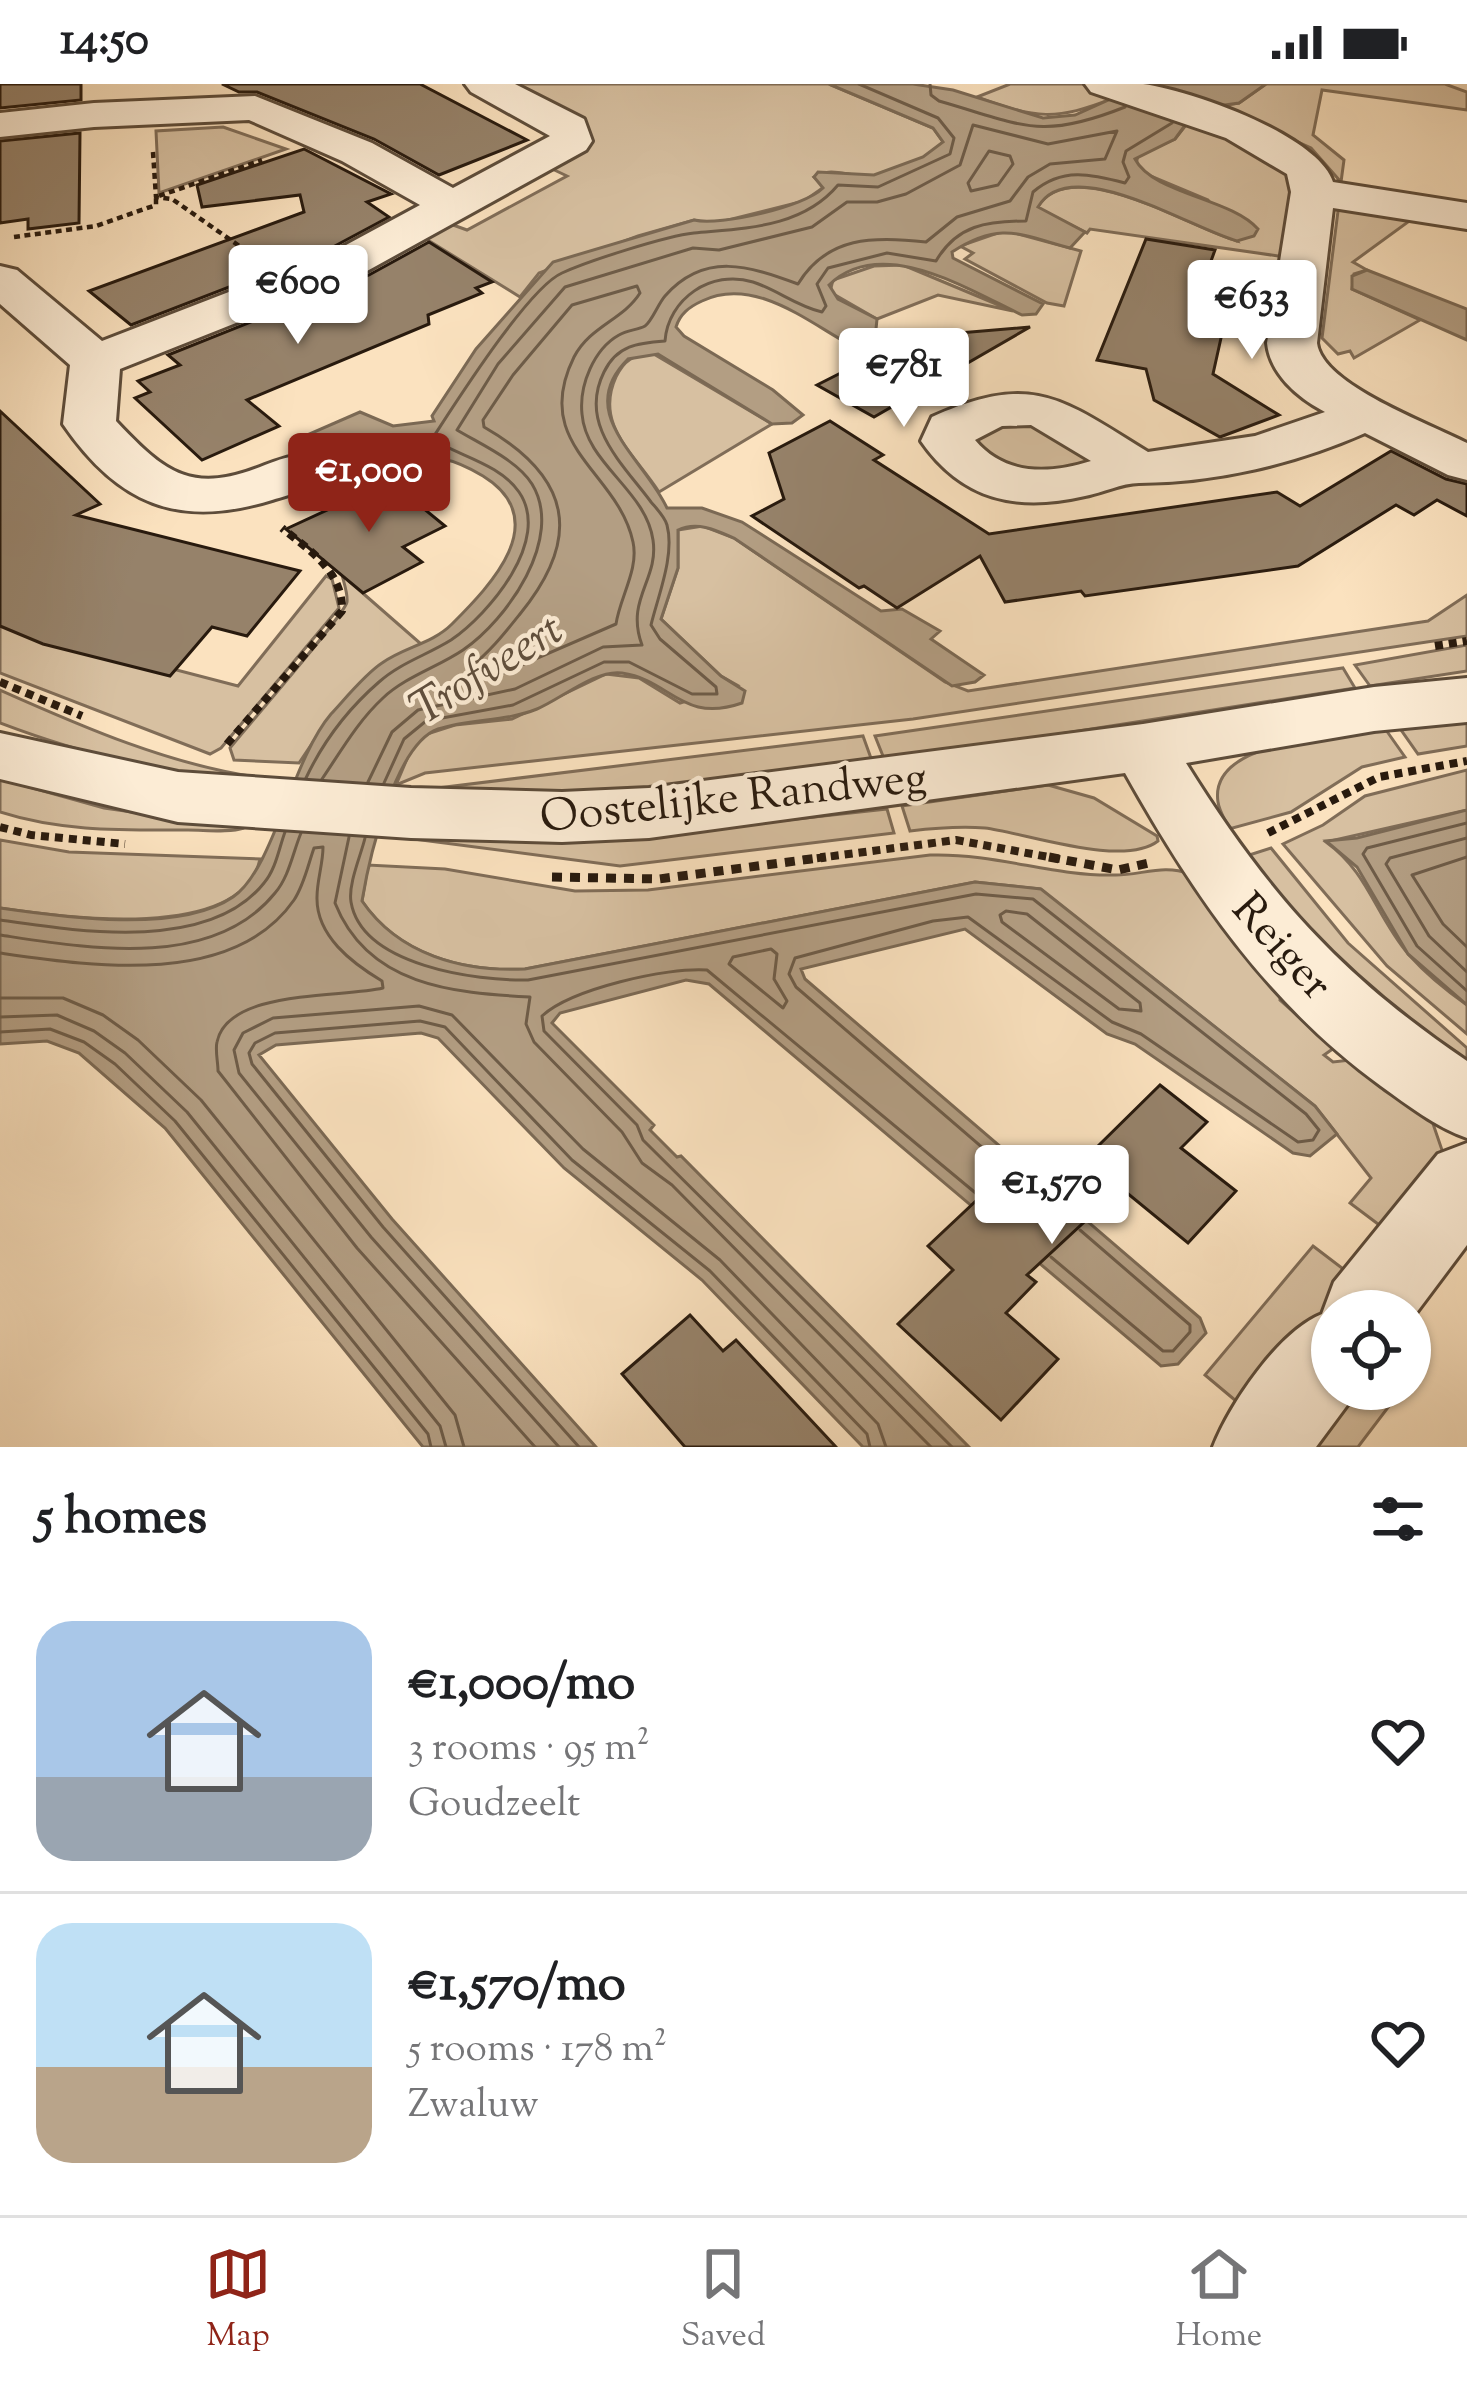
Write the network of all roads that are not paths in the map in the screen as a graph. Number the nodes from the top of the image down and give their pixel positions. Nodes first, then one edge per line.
1 (485, 84) edge
2 (1108, 85) edge
3 (0, 125) edge
4 (1313, 192) junction
5 (453, 206) junction
6 (1467, 216) edge
7 (0, 280) edge
8 (96, 361) junction
9 (1366, 412) junction
10 (1467, 464) edge
11 (1131, 465) dead end
12 (302, 470) dead end
13 (1467, 700) edge
14 (1143, 747) junction
15 (0, 756) edge
16 (1467, 1104) edge
17 (1467, 1180) edge
18 (1381, 1290) edge
19 (1311, 1380) edge
20 (1259, 1447) edge

1 - 5 street
2 - 4 street
3 - 5 street
4 - 6 street
4 - 9 street
5 - 8 street
7 - 8 street
8 - 12 street
9 - 10 street
9 - 11 street
13 - 14 street, Oostelijke Randweg
14 - 15 street, Oostelijke Randweg
14 - 16 street, Reiger
17 - 18 street
19 - 20 street

